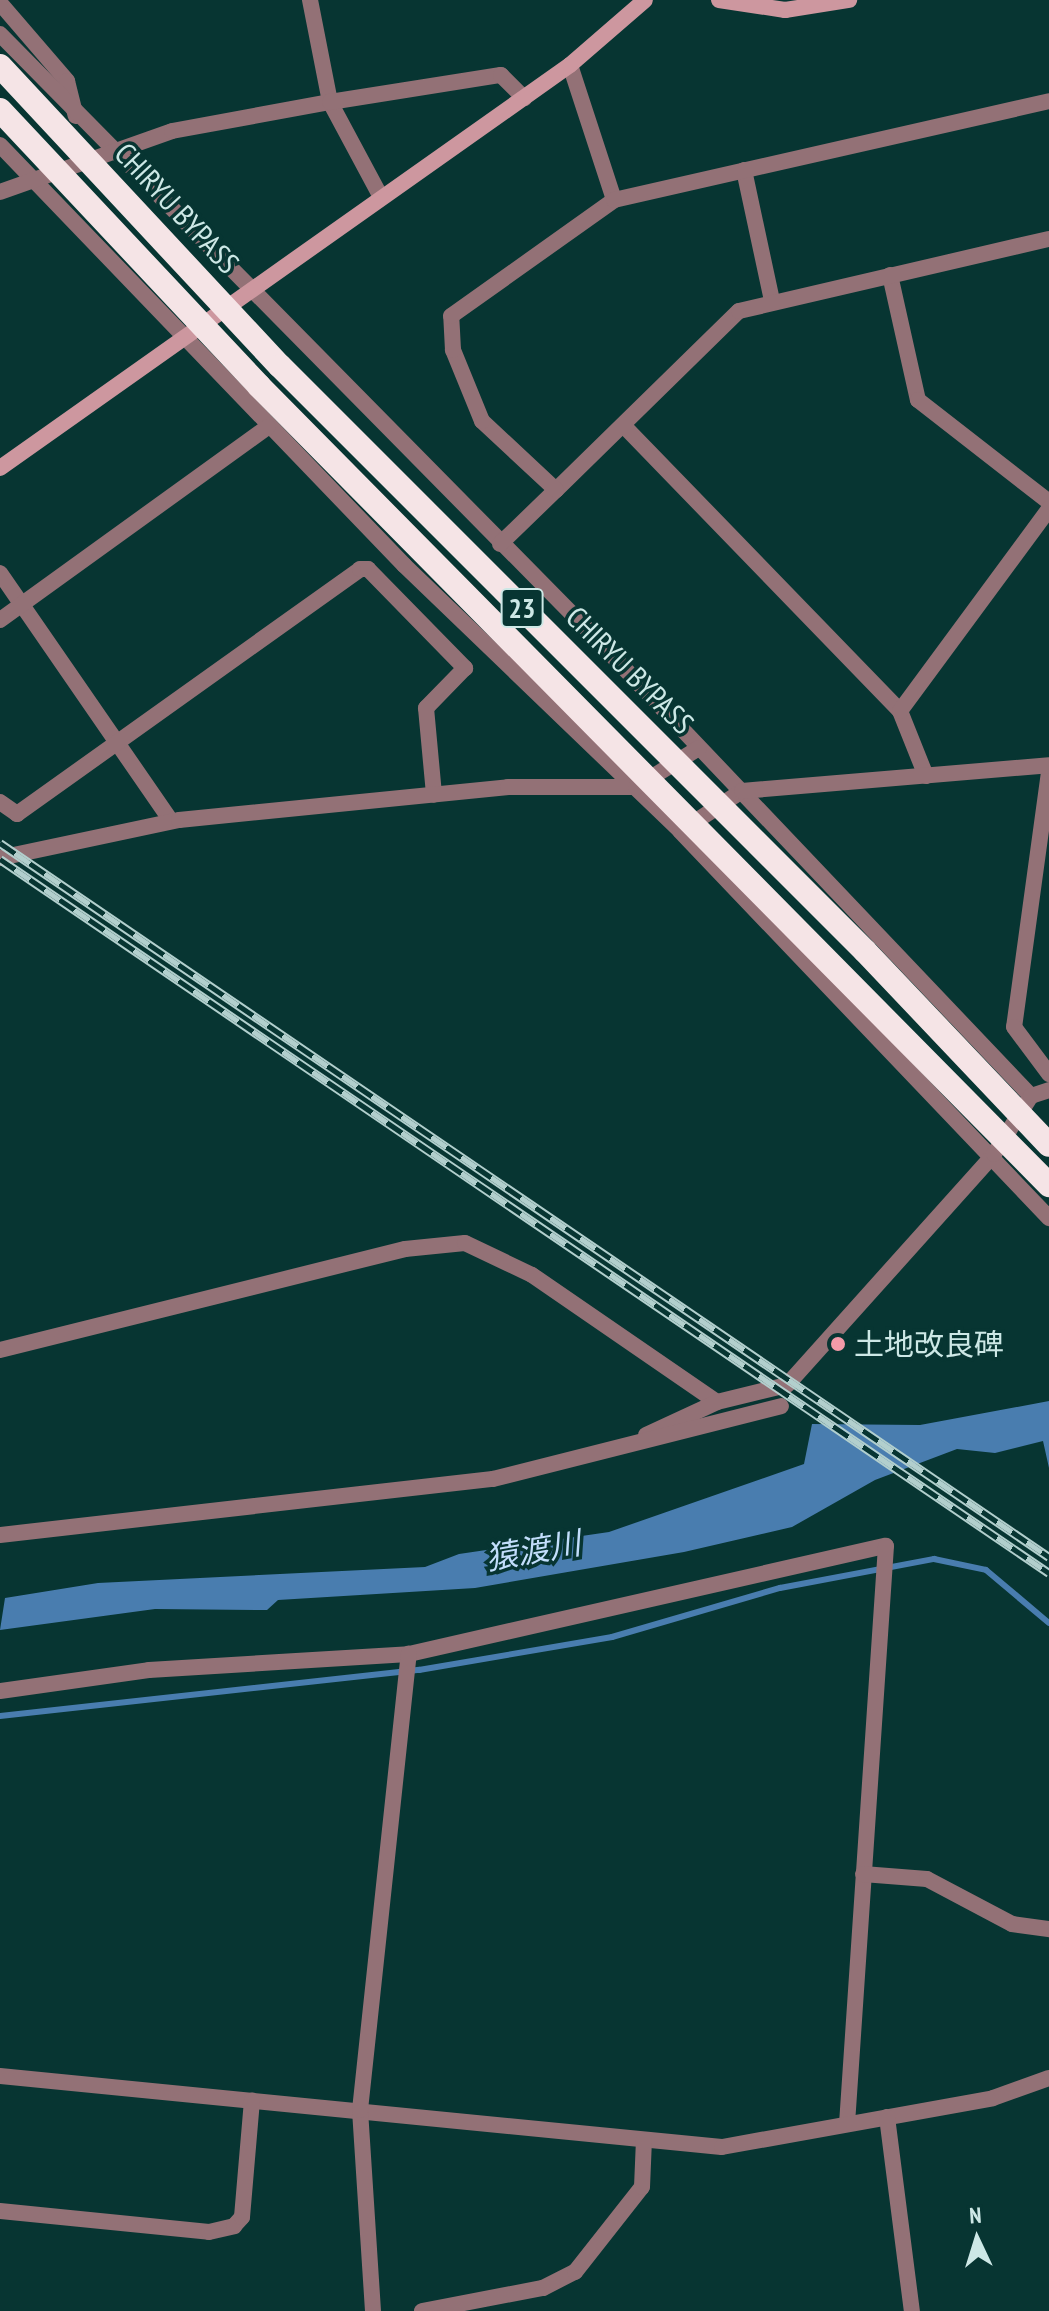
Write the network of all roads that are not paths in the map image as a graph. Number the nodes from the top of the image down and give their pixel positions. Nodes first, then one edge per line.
1 (310, 0) edge
2 (645, 0) edge
3 (719, 0) edge
4 (849, 0) edge
5 (0, 3) edge
6 (0, 34) edge
7 (570, 65) junction
8 (0, 66) edge
9 (524, 98) junction
10 (1049, 101) edge
11 (330, 102) junction
12 (0, 110) edge
13 (76, 116) junction
14 (0, 145) edge
15 (110, 151) junction
16 (744, 170) junction
17 (28, 179) junction
18 (0, 192) edge
19 (381, 197) junction
20 (614, 200) junction
21 (1049, 239) edge
22 (890, 275) junction
23 (249, 289) junction
24 (772, 301) junction
25 (180, 338) junction
26 (623, 425) junction
27 (268, 427) junction
28 (0, 468) edge
29 (556, 490) junction
30 (1049, 502) edge
31 (1049, 509) edge
32 (500, 544) junction
33 (0, 573) edge
34 (20, 602) junction
35 (0, 620) edge
36 (900, 711) junction
37 (115, 746) junction
38 (699, 748) junction
39 (1049, 765) edge
40 (1049, 772) edge
41 (926, 776) junction
42 (636, 787) junction
43 (742, 791) junction
44 (434, 795) junction
45 (0, 802) edge
46 (171, 821) junction
47 (680, 831) junction
48 (0, 858) edge
49 (1049, 1074) edge
50 (1049, 1090) edge
51 (1031, 1096) junction
52 (1049, 1145) edge
53 (994, 1154) junction
54 (1049, 1185) edge
55 (1049, 1218) edge
56 (0, 1350) edge
57 (717, 1402) junction
58 (781, 1406) dead end
59 (604, 1454) junction
60 (0, 1535) edge
61 (409, 1654) junction
62 (0, 1691) edge
63 (863, 1874) junction
64 (1049, 1929) edge
65 (0, 2076) edge
66 (1049, 2078) edge
67 (252, 2100) junction
68 (360, 2110) junction
69 (887, 2117) junction
70 (847, 2124) junction
71 (644, 2140) junction
72 (0, 2211) edge
73 (373, 2311) edge
74 (422, 2311) edge
75 (912, 2311) edge

1 - 11 street
2 - 7 street
3 - 4 street
5 - 13 street
6 - 13 street
7 - 9 street
7 - 20 street
8 - 52 highway, CHIRYU BYPASS / 23, bridge
9 - 11 street
9 - 19 street
10 - 16 street
11 - 15 street
11 - 19 street
12 - 54 highway, CHIRYU BYPASS / 23, bridge
13 - 15 street
14 - 17 street
15 - 17 street
15 - 23 street
16 - 20 street
16 - 24 street
17 - 18 street
17 - 25 street
19 - 23 street
20 - 29 street
21 - 22 street
22 - 24 street
22 - 30 street
23 - 25 street
23 - 32 street
24 - 26 street
25 - 27 street
25 - 28 street
26 - 29 street
26 - 36 street
27 - 34 street
27 - 42 street
29 - 32 street
31 - 36 street
32 - 38 street
33 - 34 street
34 - 35 street
34 - 37 street
36 - 41 street
37 - 44 street
37 - 45 street
37 - 46 street
38 - 42 street
38 - 43 street
39 - 41 street
40 - 49 street
41 - 43 street
42 - 44 street
42 - 47 street
43 - 47 street
43 - 51 street
44 - 46 street
46 - 48 street
47 - 53 street
50 - 51 street
51 - 53 street
53 - 55 street
53 - 57 street
56 - 57 street
57 - 59 street
58 - 59 street
59 - 60 street
61 - 62 street
61 - 63 street
61 - 68 street
63 - 64 street
63 - 70 street
65 - 67 street
66 - 69 street
67 - 68 street
67 - 72 street
68 - 71 street
68 - 73 street
69 - 70 street
69 - 75 street
70 - 71 street
71 - 74 street

